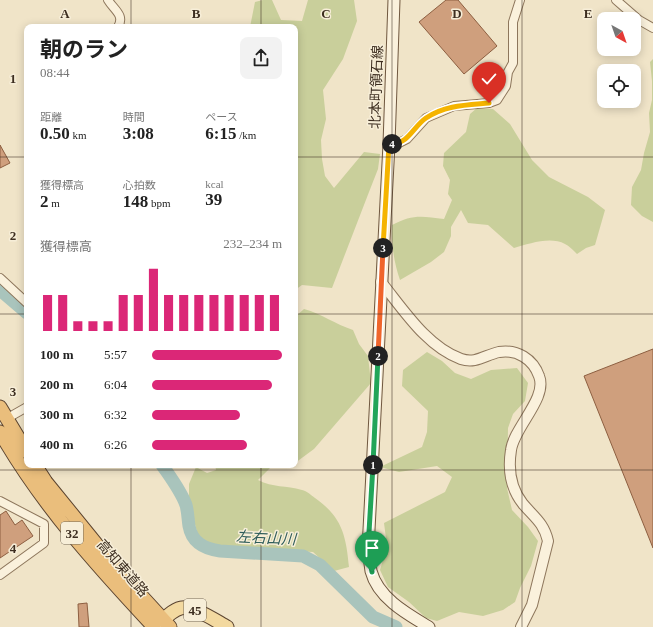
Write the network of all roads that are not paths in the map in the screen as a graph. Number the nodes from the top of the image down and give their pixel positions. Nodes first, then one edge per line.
1 (108, 0) edge
2 (394, 0) edge
3 (520, 0) edge
4 (616, 0) edge
5 (120, 24) edge
6 (653, 28) edge
7 (389, 144) junction
8 (0, 278) edge
9 (381, 282) junction
10 (24, 300) edge
11 (24, 408) edge
12 (2, 416) edge
13 (0, 432) edge
14 (24, 448) edge
15 (37, 468) edge
16 (0, 501) edge
17 (0, 575) edge
18 (161, 625) edge
19 (227, 627) edge
20 (429, 627) edge
21 (521, 627) edge

1 - 5 street
2 - 7 main road, 北本町領石線
3 - 7 street
4 - 6 street
7 - 9 main road, 北本町領石線
8 - 10 street
9 - 20 main road, 北本町領石線
9 - 21 street
11 - 12 street
12 - 14 highway
13 - 18 highway, 高知東道路 / 32
15 - 18 highway, 高知東道路 / 32
16 - 17 street
18 - 19 main road, 45

